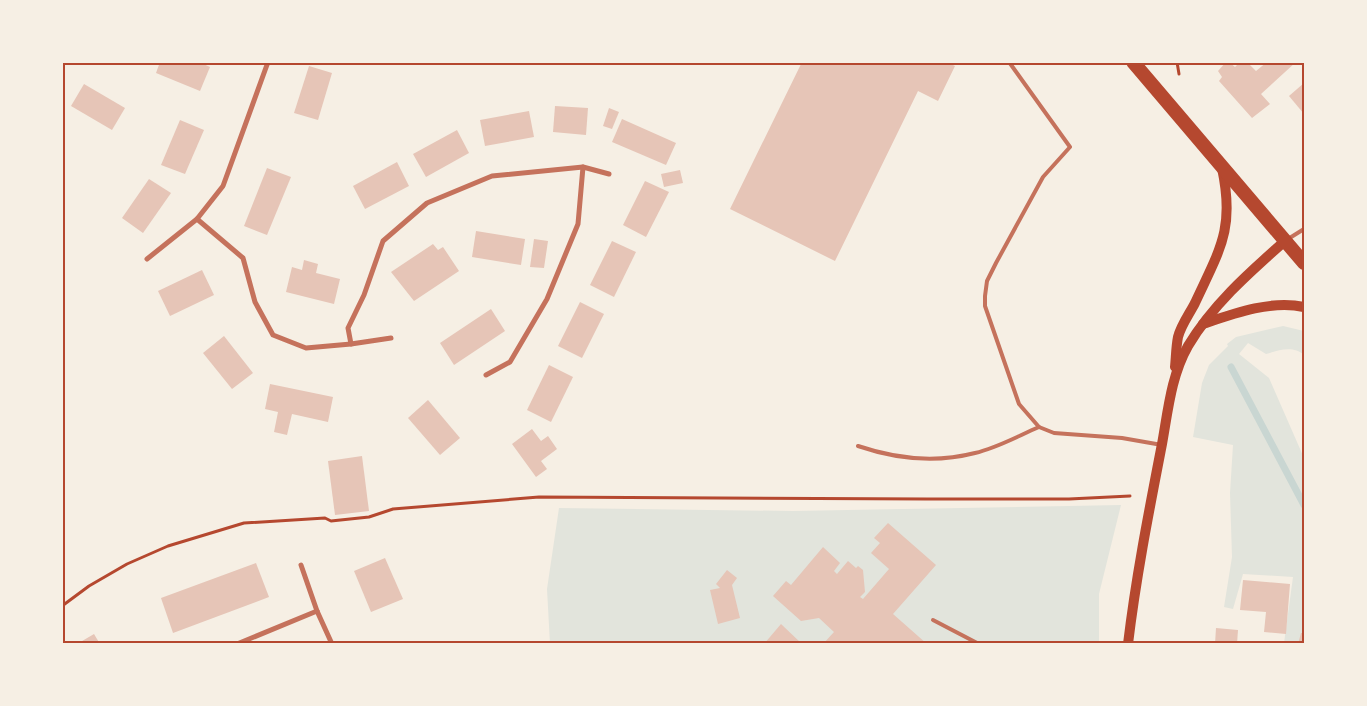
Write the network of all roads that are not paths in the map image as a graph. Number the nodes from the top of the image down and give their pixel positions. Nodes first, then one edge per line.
1 (268, 62) edge
2 (1009, 62) edge
3 (1133, 62) edge
4 (1221, 166) junction
5 (583, 167) junction
6 (609, 174) dead end
7 (197, 219) junction
8 (1304, 229) edge
9 (1286, 240) junction
10 (147, 259) dead end
11 (1304, 263) edge
12 (1304, 307) edge
13 (1202, 324) junction
14 (391, 338) dead end
15 (351, 344) junction
16 (486, 375) dead end
17 (1174, 376) junction
18 (1039, 427) junction
19 (1162, 445) junction
20 (858, 446) dead end
21 (301, 564) dead end
22 (317, 610) junction
23 (933, 620) dead end
24 (237, 644) edge
25 (332, 644) edge
26 (979, 644) edge
27 (1128, 644) edge

1 - 7 street
2 - 18 lane
3 - 4 highway
4 - 9 highway
4 - 17 main road
5 - 6 street
5 - 15 street
5 - 16 street
7 - 10 street
7 - 15 street
8 - 9 lane
9 - 11 highway
9 - 13 main road
12 - 13 main road
13 - 17 main road
14 - 15 street
17 - 19 main road
18 - 19 lane
18 - 20 lane
19 - 27 main road
21 - 22 street
22 - 24 street
22 - 25 street
23 - 26 lane

